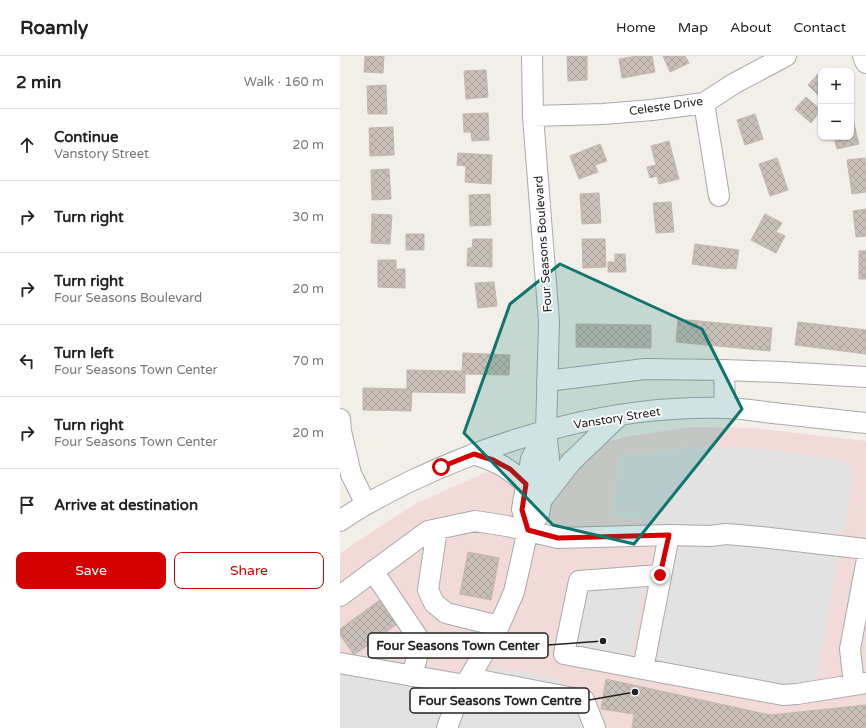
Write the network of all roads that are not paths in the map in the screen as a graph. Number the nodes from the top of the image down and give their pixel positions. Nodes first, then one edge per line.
1 (532, 56) edge
2 (786, 56) edge
3 (863, 56) edge
4 (866, 63) edge
5 (704, 103) junction
6 (533, 116) junction
7 (719, 196) dead end
8 (724, 370) junction
9 (866, 378) edge
10 (547, 381) junction
11 (725, 408) junction
12 (619, 416) junction
13 (340, 419) edge
14 (866, 423) edge
15 (546, 431) junction
16 (474, 454) junction
17 (344, 467) edge
18 (526, 484) junction
19 (542, 500) junction
20 (366, 504) junction
21 (340, 521) edge
22 (437, 529) junction
23 (528, 530) junction
24 (669, 535) junction
25 (866, 549) edge
26 (866, 564) edge
27 (374, 571) junction
28 (660, 575) junction
29 (340, 596) edge
30 (499, 626) junction
31 (340, 663) edge
32 (642, 669) junction
33 (412, 676) junction
34 (467, 681) junction
35 (860, 684) edge
36 (447, 728) edge
37 (595, 728) edge

1 - 6 street, Four Seasons Boulevard
2 - 5 street, Celeste Drive
3 - 4 street
5 - 6 street, Celeste Drive
5 - 7 street
6 - 10 street, Four Seasons Boulevard
8 - 9 street
8 - 10 street
8 - 11 street
10 - 15 street, Four Seasons Boulevard
11 - 12 street, Vanstory Street
11 - 14 street, Vanstory Street
12 - 15 street, Vanstory Street
12 - 19 street
13 - 17 street
15 - 16 street, Vanstory Street
15 - 18 street, Four Seasons Boulevard
15 - 19 street, Four Seasons Boulevard
16 - 18 street
16 - 20 street, Vanstory Street
17 - 20 street
18 - 23 street, Four Seasons Boulevard
19 - 23 street, Four Seasons Boulevard
20 - 21 street, Vanstory Street
22 - 23 street
22 - 27 street
22 - 30 street
23 - 24 street
23 - 30 street, Four Seasons Boulevard
24 - 25 street
24 - 28 street
26 - 35 street
27 - 29 street
27 - 33 street
28 - 32 street
28 - 32 street
30 - 34 street, Four Seasons Boulevard
31 - 33 street
32 - 35 street
33 - 34 street
34 - 36 street, Four Seasons Boulevard
34 - 37 street

